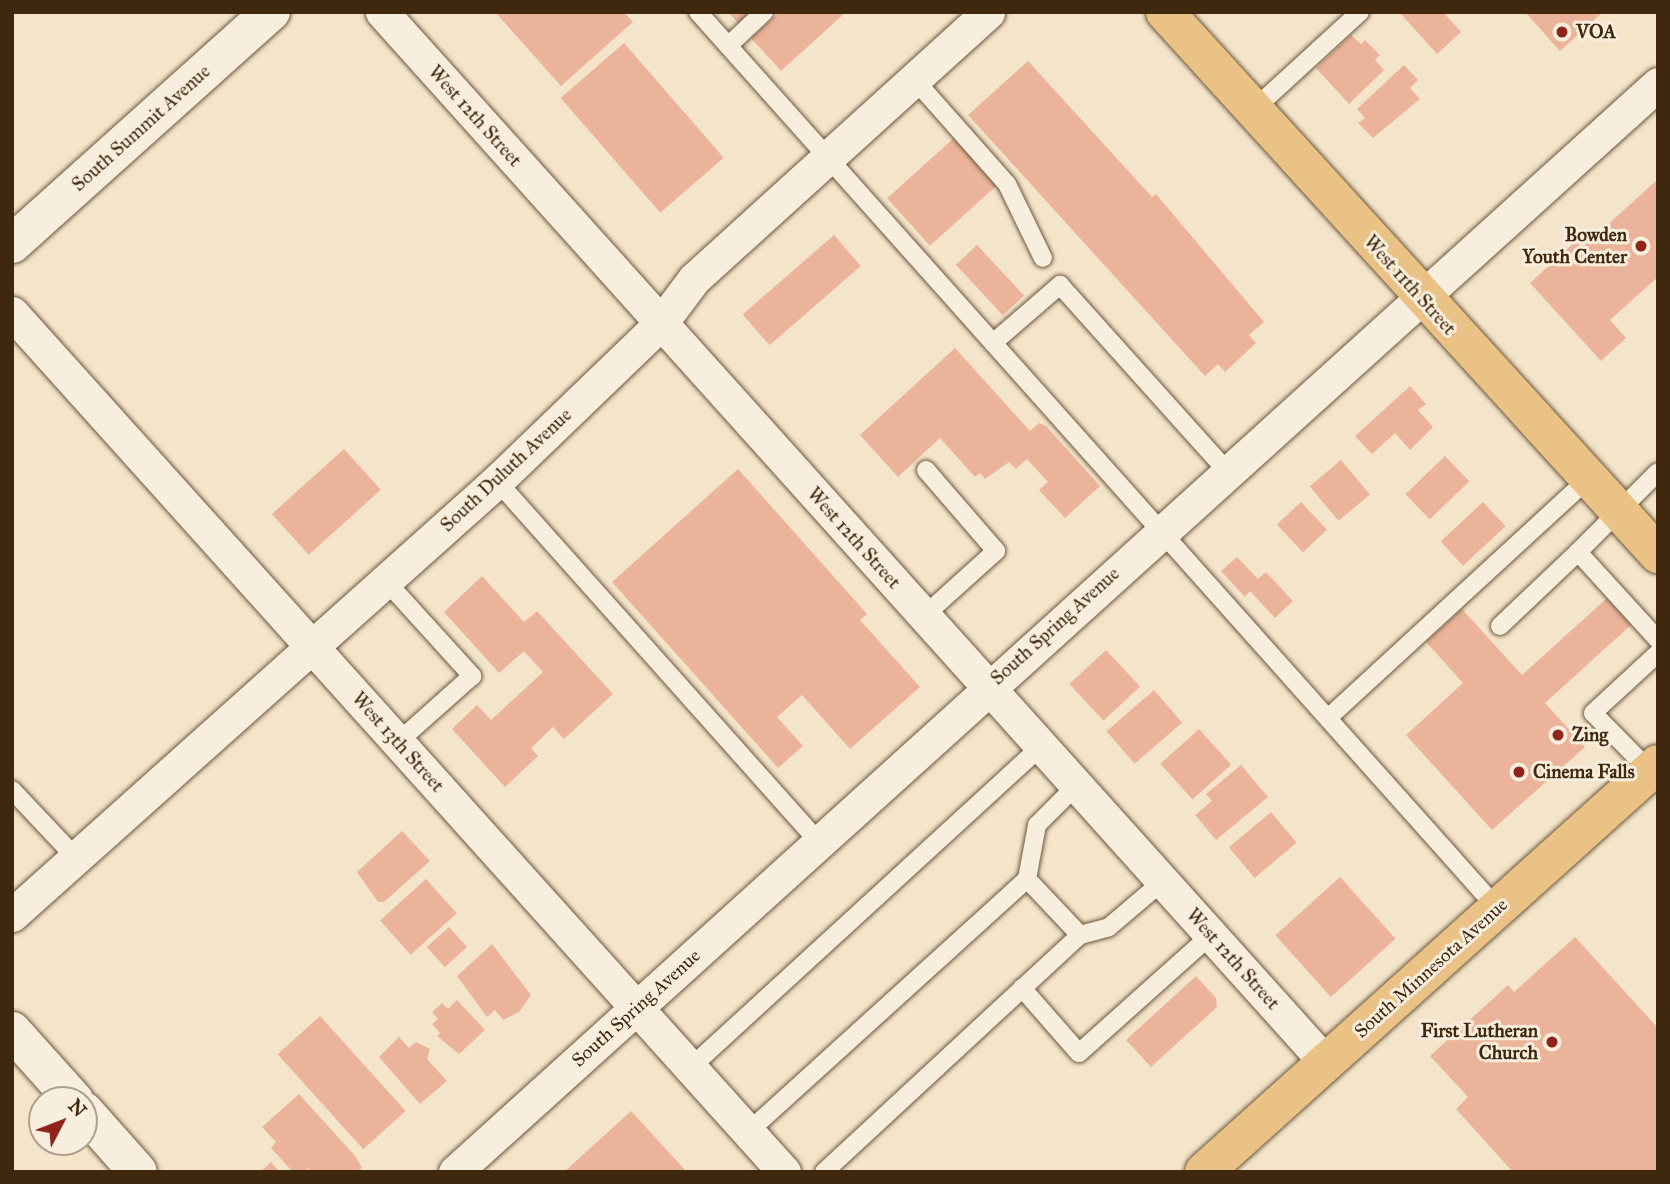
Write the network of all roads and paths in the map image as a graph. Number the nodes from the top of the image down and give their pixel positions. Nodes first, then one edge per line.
1 (271, 12) edge
2 (382, 12) edge
3 (698, 12) edge
4 (764, 12) edge
5 (988, 12) edge
6 (1165, 12) edge
7 (1360, 12) edge
8 (728, 46) junction
9 (914, 79) junction
10 (1658, 84) edge
11 (1253, 110) junction
12 (827, 158) junction
13 (12, 244) edge
14 (1043, 258) dead end
15 (1420, 297) junction
16 (12, 313) edge
17 (661, 323) junction
18 (993, 343) junction
19 (926, 470) dead end
20 (1227, 471) junction
21 (1658, 472) edge
22 (1588, 479) junction
23 (497, 481) junction
24 (1617, 510) junction
25 (1161, 530) junction
26 (1578, 552) junction
27 (1658, 554) edge
28 (385, 580) junction
29 (924, 616) junction
30 (1500, 626) dead end
31 (1658, 640) edge
32 (312, 645) junction
33 (1658, 653) edge
34 (988, 686) junction
35 (1328, 718) junction
36 (398, 742) junction
37 (1042, 747) junction
38 (1654, 768) edge
39 (1077, 785) junction
40 (12, 790) edge
41 (818, 841) junction
42 (76, 858) junction
43 (1027, 879) junction
44 (1163, 881) junction
45 (1497, 908) junction
46 (12, 915) edge
47 (1080, 935) junction
48 (1211, 935) junction
49 (1022, 988) junction
50 (636, 1008) junction
51 (12, 1031) edge
52 (1326, 1063) junction
53 (690, 1068) junction
54 (61, 1086) edge
55 (98, 1127) edge
56 (748, 1132) junction
57 (138, 1172) edge
58 (455, 1172) edge
59 (783, 1172) edge
60 (824, 1172) edge
61 (1204, 1172) edge

1 - 13 street, South Summit Avenue
2 - 17 street, West 12th Street
3 - 8 lane
4 - 8 lane
5 - 9 street, South Duluth Avenue
6 - 11 main road, West 11th Street
7 - 11 lane
8 - 12 lane
9 - 12 street, South Duluth Avenue
9 - 14 lane
10 - 15 street, South Spring Avenue
11 - 15 main road, West 11th Street
12 - 17 street, South Duluth Avenue
12 - 18 lane
15 - 20 street, South Spring Avenue
15 - 22 main road, West 11th Street
16 - 32 street, West 13th Street
17 - 23 street, South Duluth Avenue
17 - 29 street, West 12th Street
18 - 20 lane
18 - 25 lane
19 - 29 lane
20 - 25 street, South Spring Avenue
21 - 24 lane
22 - 24 main road, West 11th Street
22 - 35 lane
23 - 28 street, South Duluth Avenue
23 - 41 lane
24 - 26 lane
24 - 27 main road, West 11th Street
25 - 34 street, South Spring Avenue
25 - 35 lane
26 - 30 lane
26 - 31 lane
28 - 32 street, South Duluth Avenue
28 - 36 lane
29 - 34 street, West 12th Street
32 - 36 street, West 13th Street
32 - 42 street, South Duluth Avenue
33 - 38 lane
34 - 37 street, West 12th Street
34 - 41 street, South Spring Avenue
35 - 45 lane
36 - 50 street, West 13th Street
37 - 39 street, West 12th Street
37 - 53 lane
38 - 45 main road, South Minnesota Avenue
39 - 43 lane
39 - 44 street, West 12th Street
40 - 42 lane
41 - 50 street, South Spring Avenue
42 - 46 street, South Duluth Avenue
43 - 47 lane
43 - 56 lane
44 - 47 lane
44 - 48 street, West 12th Street
45 - 52 main road, South Minnesota Avenue
47 - 49 lane
48 - 49 lane
48 - 52 street, West 12th Street
49 - 60 lane
50 - 53 street, West 13th Street
50 - 58 street, South Spring Avenue
51 - 54 street
52 - 61 main road, South Minnesota Avenue
53 - 56 street, West 13th Street
55 - 57 street
56 - 59 street, West 13th Street

